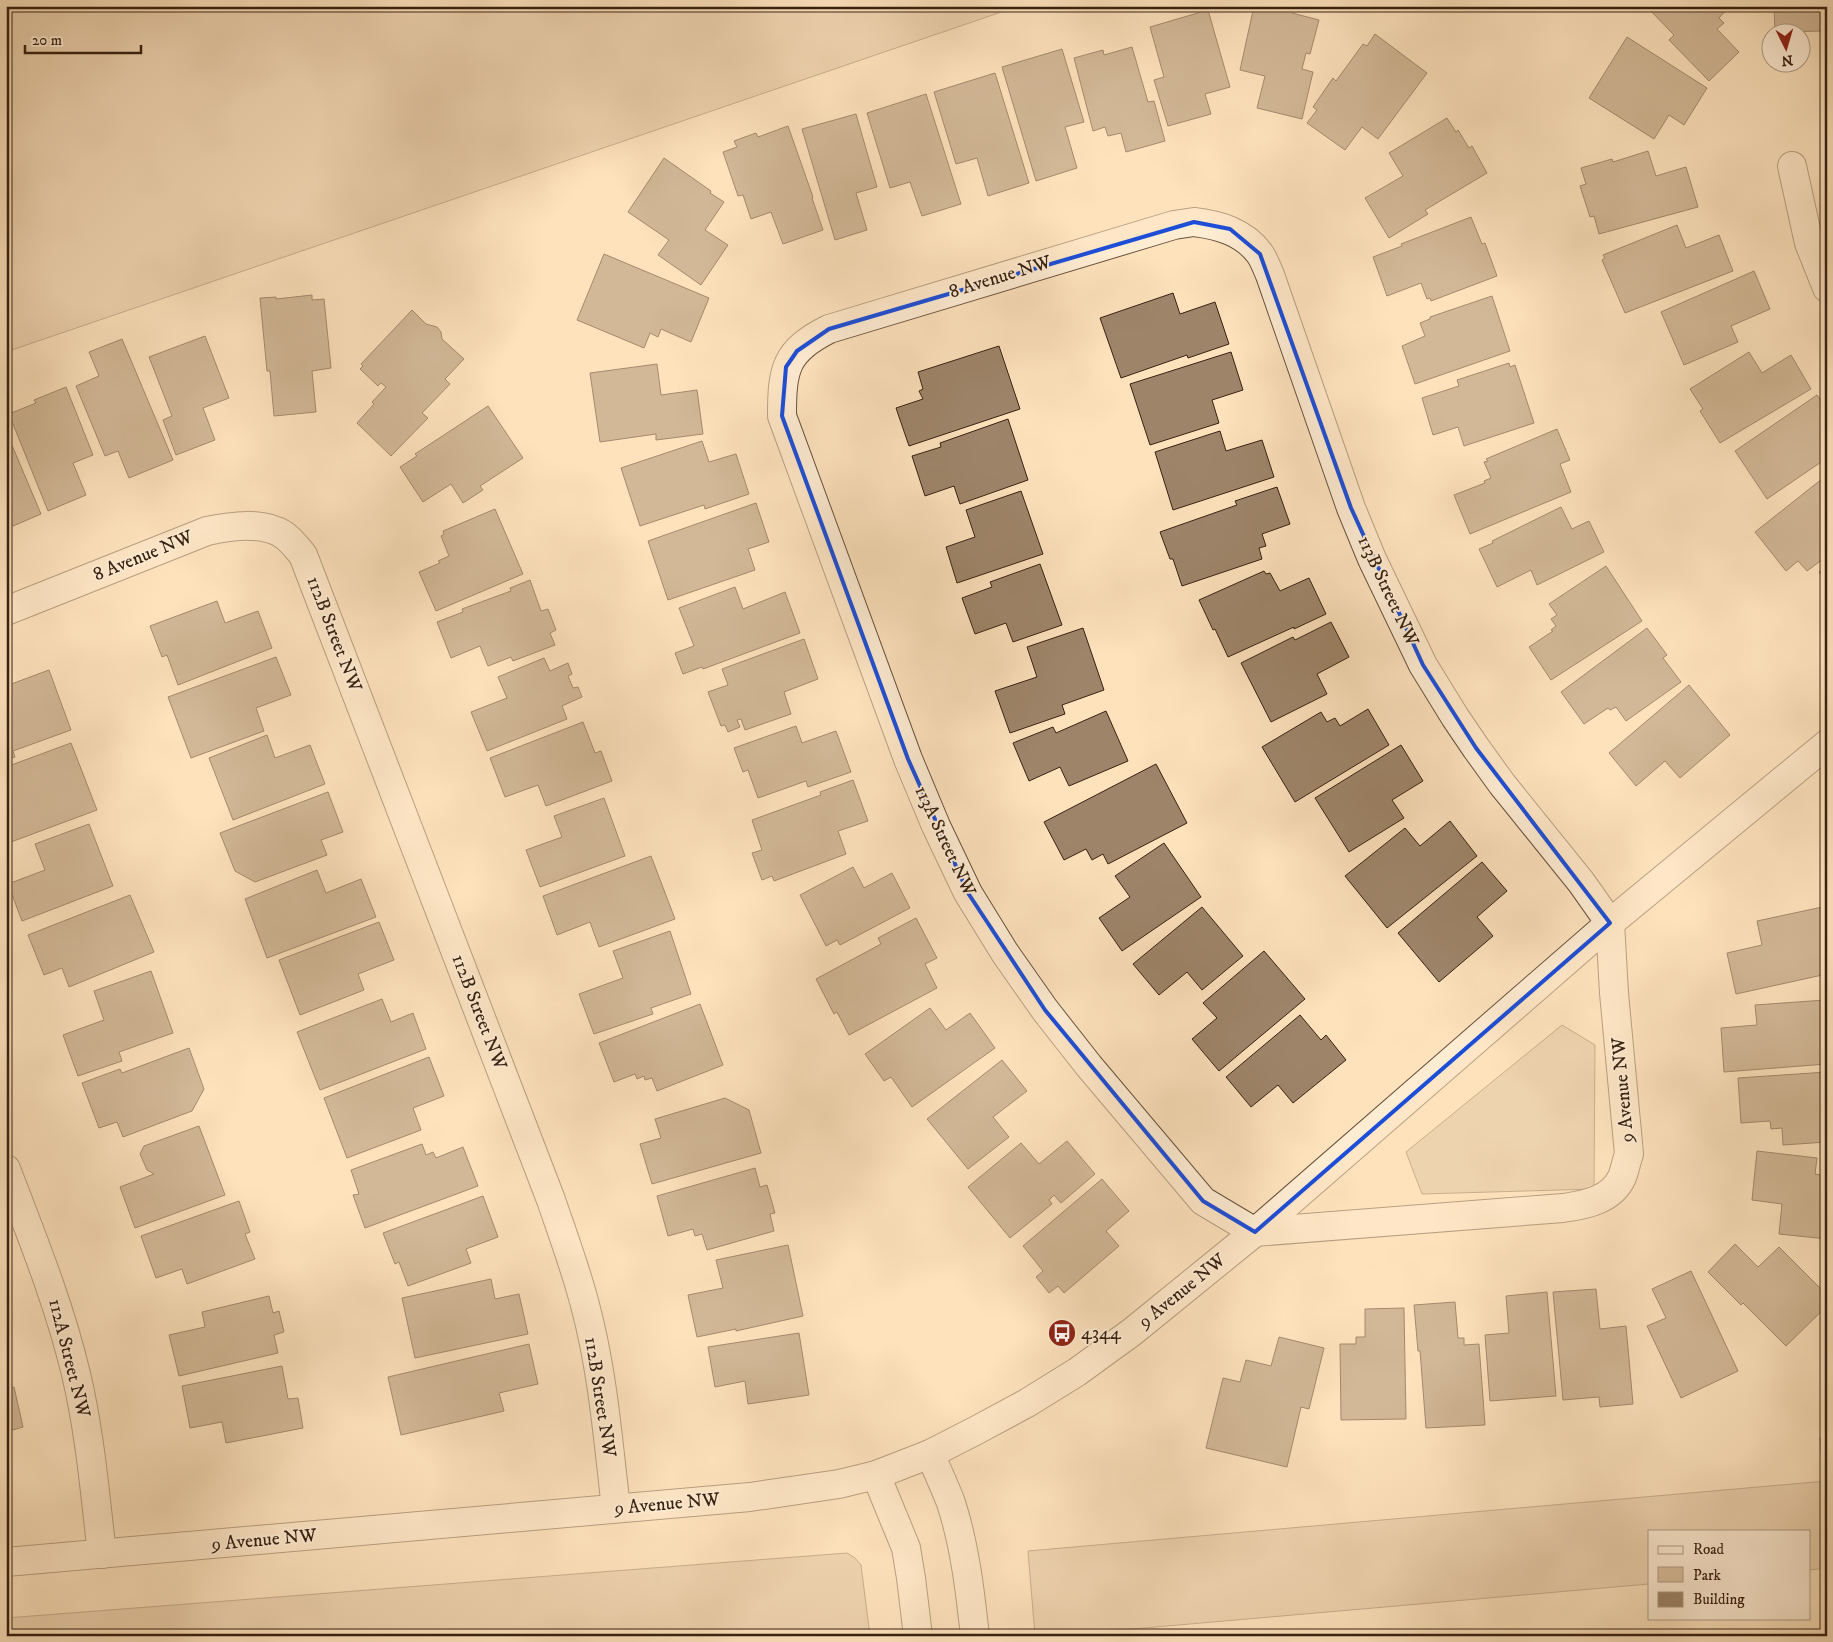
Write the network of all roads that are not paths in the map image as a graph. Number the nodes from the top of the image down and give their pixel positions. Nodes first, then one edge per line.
1 (1792, 166) dead end
2 (1230, 229) joint
3 (1827, 288) edge
4 (786, 367) joint
5 (284, 535) joint
6 (6, 611) edge
7 (1827, 744) edge
8 (1610, 923) junction
9 (6, 1169) edge
10 (1255, 1232) junction
11 (930, 1454) junction
12 (876, 1475) junction
13 (616, 1508) junction
14 (102, 1554) junction
15 (6, 1562) edge
16 (918, 1636) edge
17 (975, 1636) edge

1 - 3 street
2 - 4 street, 8 Avenue NW
2 - 8 street, 113B Street NW
4 - 10 street, 113A Street NW
5 - 6 street, 8 Avenue NW
5 - 13 street, 112B Street NW
7 - 8 street, 9 Avenue NW
8 - 10 street, 9 Avenue NW
8 - 10 street, 9 Avenue NW
9 - 14 street, 112A Street NW
10 - 11 street, 9 Avenue NW
11 - 12 street, 9 Avenue NW
11 - 17 street
12 - 13 street, 9 Avenue NW
12 - 16 street
13 - 14 street, 9 Avenue NW
14 - 15 street, 9 Avenue NW

